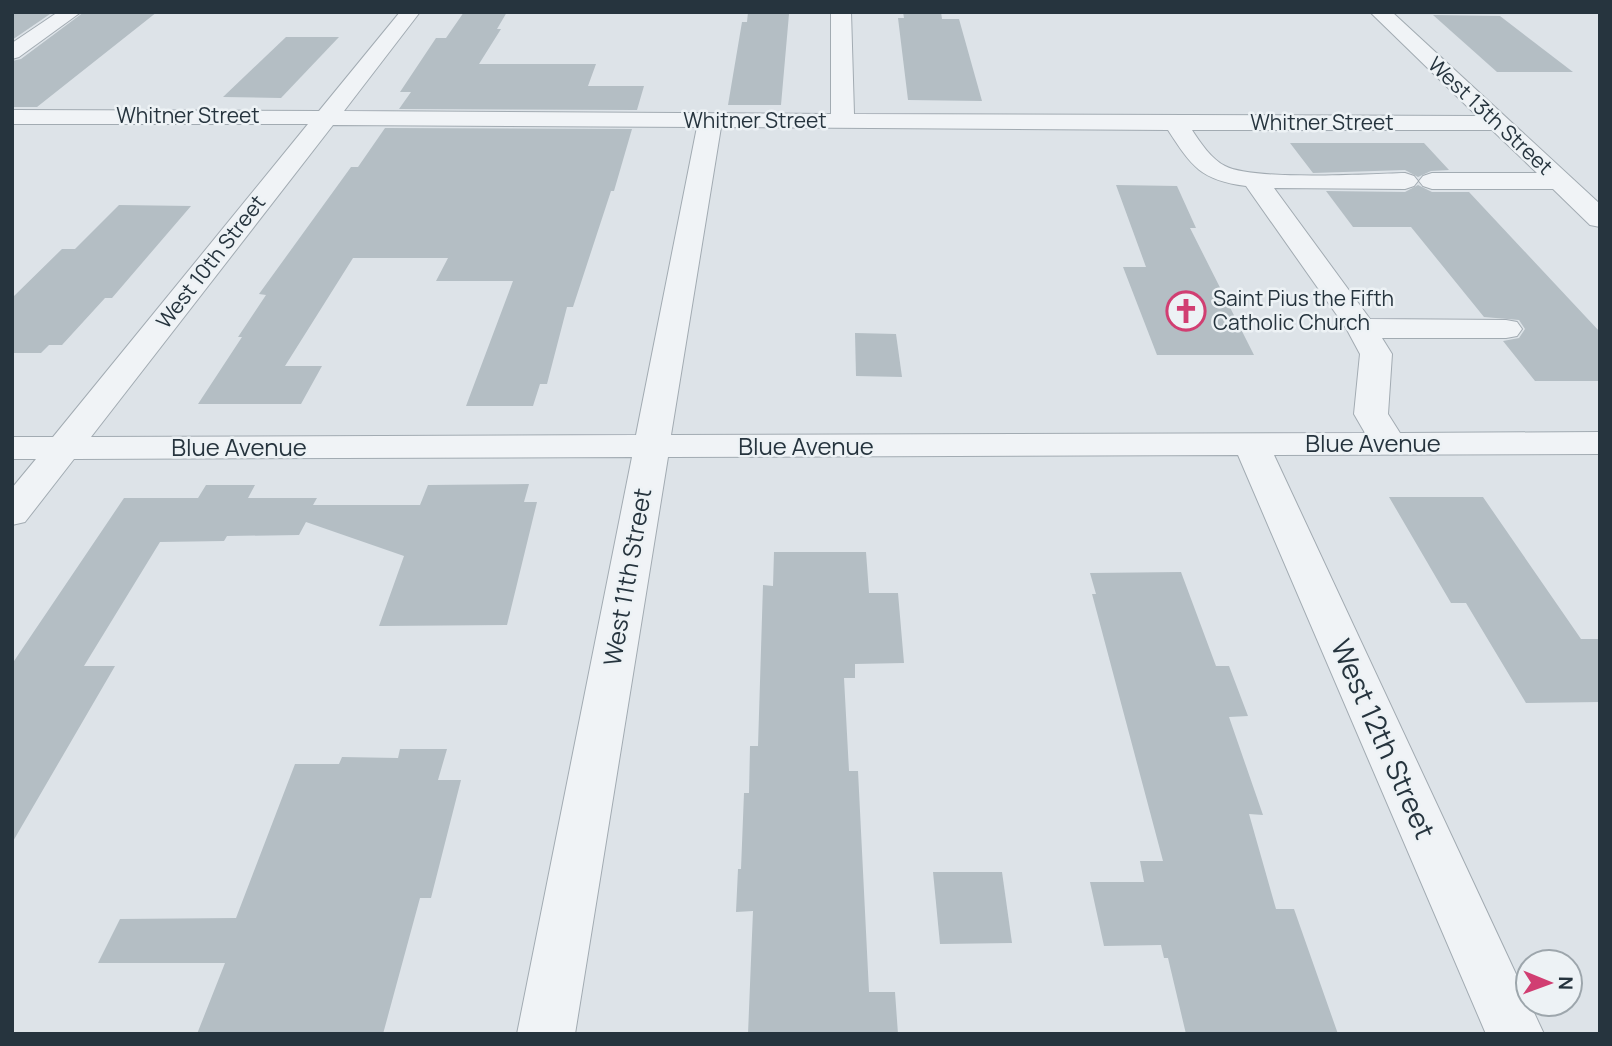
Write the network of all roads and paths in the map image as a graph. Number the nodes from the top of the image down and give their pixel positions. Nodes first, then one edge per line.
1 (71, 12) edge
2 (410, 12) edge
3 (841, 12) edge
4 (1380, 12) edge
5 (12, 53) edge
6 (326, 116) junction
7 (12, 117) edge
8 (710, 120) junction
9 (843, 121) junction
10 (1175, 123) junction
11 (1498, 123) junction
12 (1255, 180) junction
13 (1405, 181) dead end
14 (1432, 181) dead end
15 (1560, 181) junction
16 (1600, 219) edge
17 (1361, 328) junction
18 (1506, 329) dead end
19 (1600, 443) edge
20 (1251, 444) junction
21 (1389, 444) junction
22 (12, 448) edge
23 (651, 448) junction
24 (63, 449) junction
25 (12, 513) edge
26 (546, 1034) edge
27 (1515, 1034) edge

1 - 5 street
2 - 6 street, West 10th Street
3 - 9 street
4 - 11 street, West 13th Street
6 - 7 street, Whitner Street
6 - 8 street, Whitner Street
6 - 24 street, West 10th Street
8 - 9 street, Whitner Street
8 - 23 street, West 11th Street
9 - 10 street, Whitner Street
10 - 11 street, Whitner Street
10 - 12 street
11 - 15 street, West 13th Street
12 - 13 street
12 - 17 street
14 - 15 street
15 - 16 street, West 13th Street
17 - 18 street
17 - 21 street
19 - 21 street, Blue Avenue
20 - 21 street, Blue Avenue
20 - 23 street, Blue Avenue
20 - 27 street, West 12th Street
22 - 24 street, Blue Avenue
23 - 24 street, Blue Avenue
23 - 26 street, West 11th Street
24 - 25 street, West 10th Street

